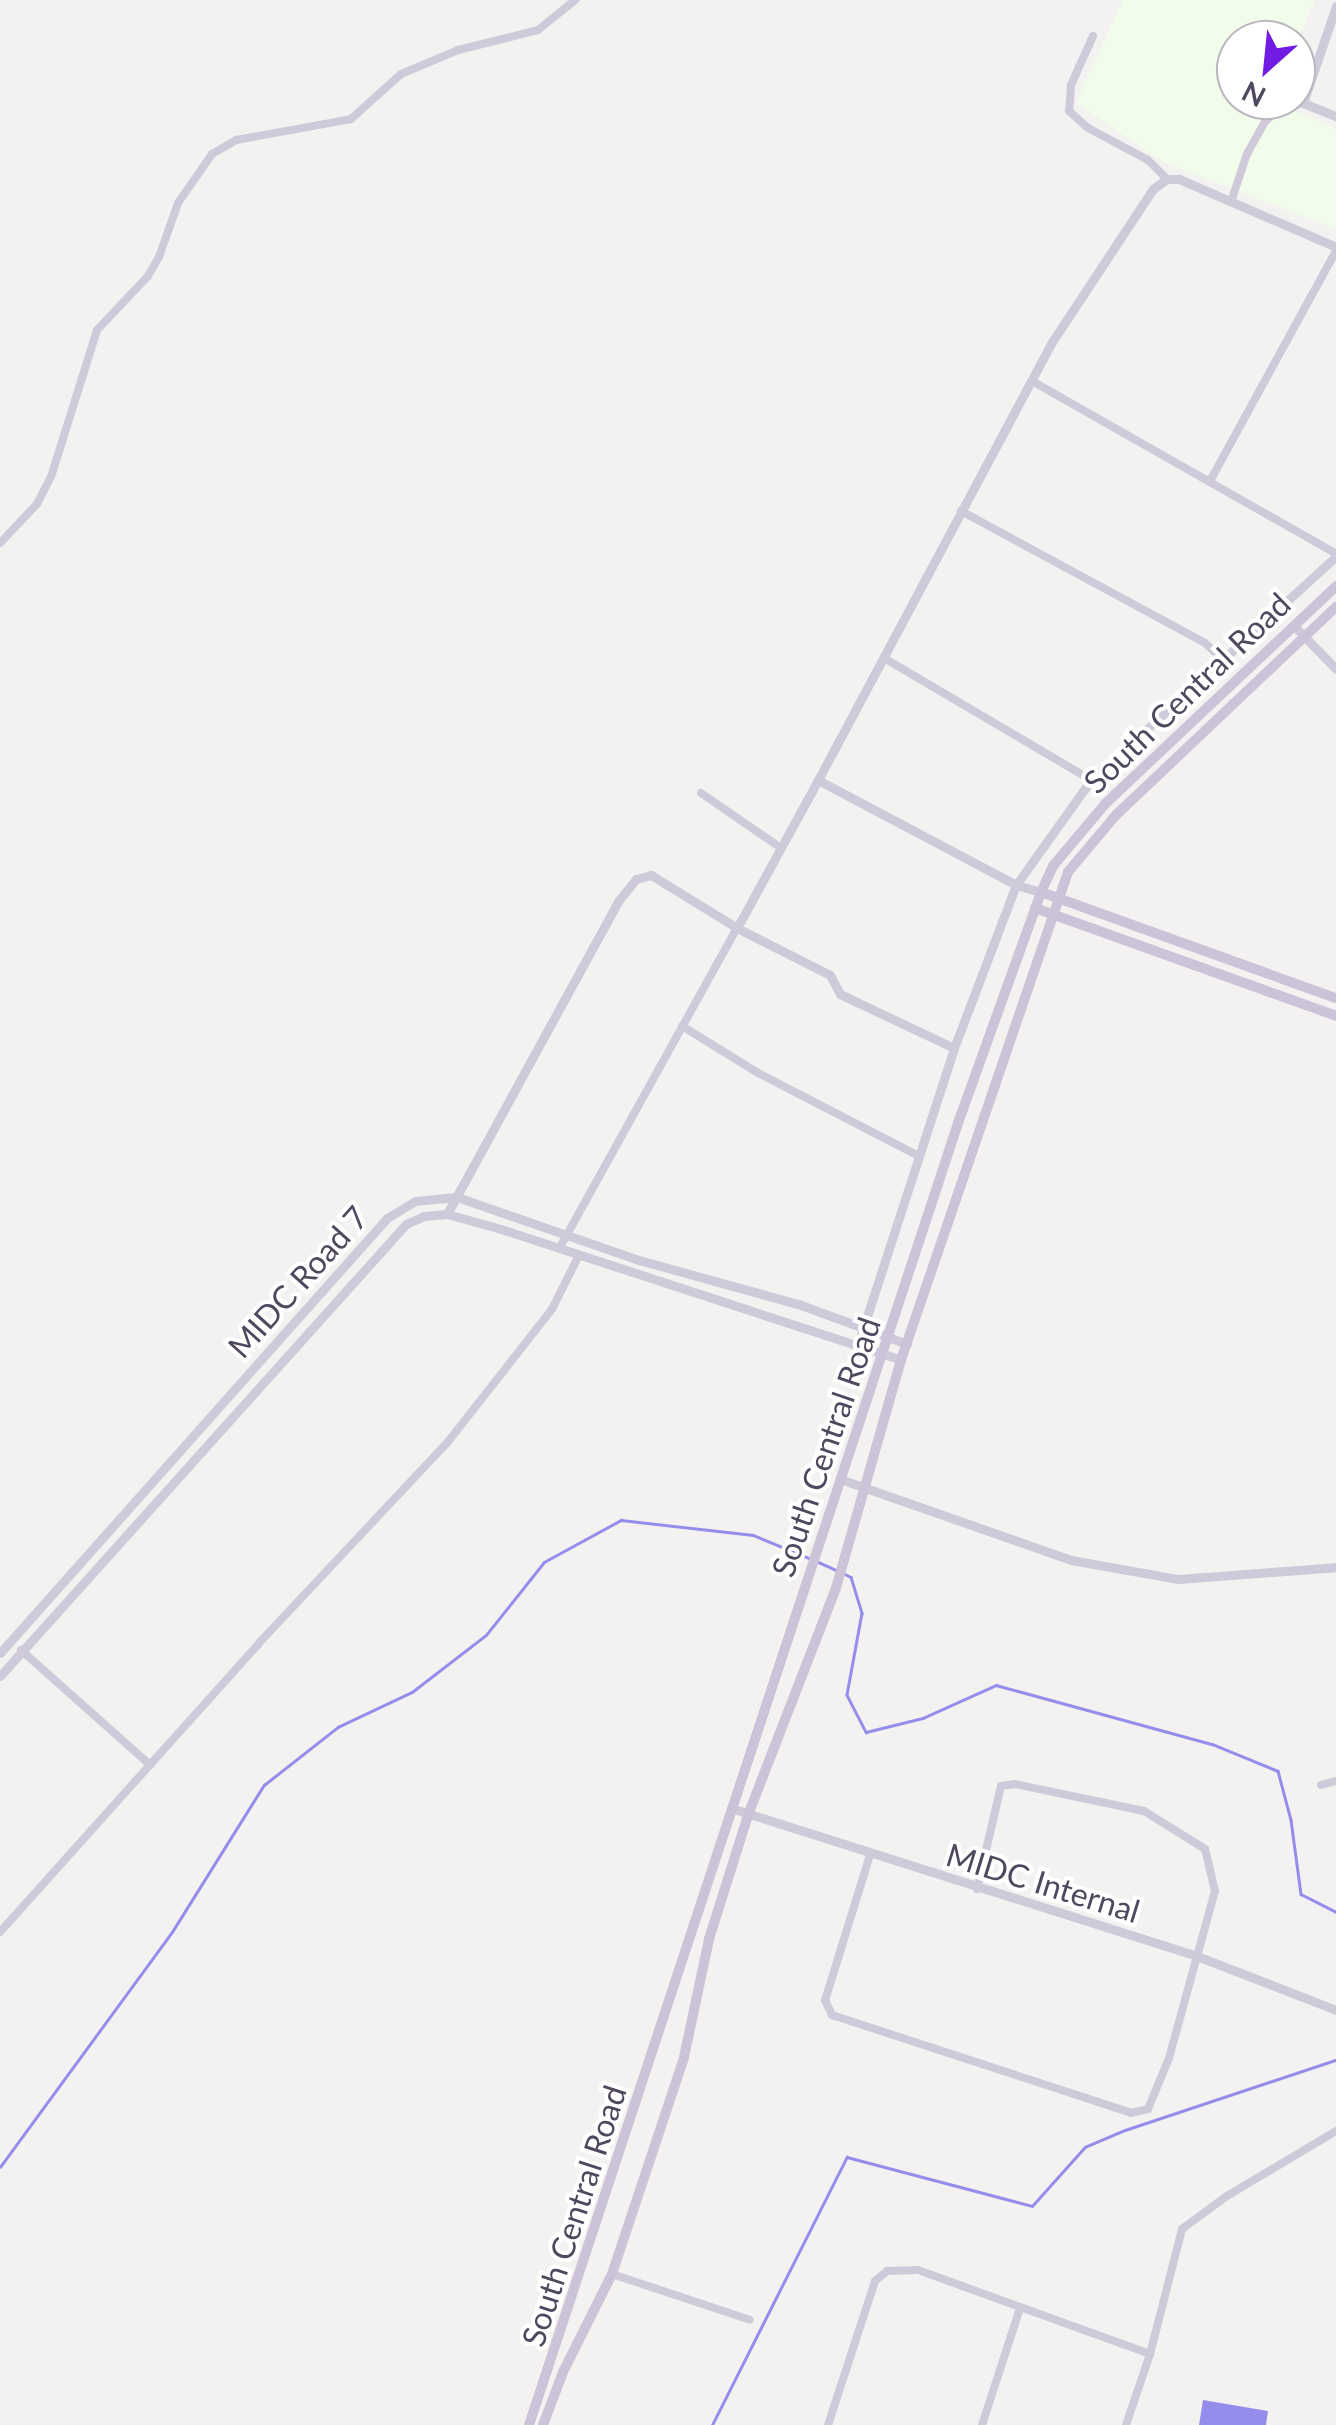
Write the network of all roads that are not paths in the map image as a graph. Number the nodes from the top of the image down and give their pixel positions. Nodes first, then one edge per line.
1 (575, 0) edge
2 (1336, 6) edge
3 (1092, 36) dead end
4 (1316, 65) edge
5 (1267, 120) edge
6 (1166, 179) junction
7 (1231, 202) junction
8 (1336, 249) edge
9 (1032, 381) junction
10 (1210, 481) junction
11 (961, 511) junction
12 (0, 543) edge
13 (1336, 555) edge
14 (1336, 586) edge
15 (1336, 607) edge
16 (1294, 626) junction
17 (1305, 638) junction
18 (884, 658) junction
19 (1221, 658) junction
20 (1336, 668) edge
21 (818, 780) junction
22 (1091, 780) junction
23 (700, 793) dead end
24 (781, 848) junction
25 (1016, 885) junction
26 (1041, 892) junction
27 (1058, 898) junction
28 (1036, 908) junction
29 (1052, 914) junction
30 (737, 928) junction
31 (1336, 998) edge
32 (1336, 1016) edge
33 (682, 1026) junction
34 (954, 1048) junction
35 (917, 1156) junction
36 (457, 1198) junction
37 (448, 1214) junction
38 (566, 1236) junction
39 (559, 1249) junction
40 (579, 1255) junction
41 (345, 1267) junction
42 (356, 1279) junction
43 (863, 1328) junction
44 (890, 1338) junction
45 (858, 1344) junction
46 (907, 1344) junction
47 (884, 1354) junction
48 (902, 1360) junction
49 (840, 1478) junction
50 (864, 1487) junction
51 (140, 1498) junction
52 (152, 1507) junction
53 (1336, 1568) edge
54 (22, 1650) junction
55 (0, 1653) edge
56 (0, 1676) edge
57 (150, 1765) junction
58 (1336, 1782) edge
59 (1321, 1785) dead end
60 (734, 1809) junction
61 (748, 1815) junction
62 (870, 1855) junction
63 (977, 1889) junction
64 (0, 1932) edge
65 (1196, 1956) junction
66 (1336, 2010) edge
67 (1336, 2132) edge
68 (612, 2274) junction
69 (1020, 2308) junction
70 (750, 2320) dead end
71 (1150, 2354) junction
72 (529, 2425) edge
73 (543, 2425) edge
74 (828, 2425) edge
75 (982, 2425) edge
76 (1126, 2425) edge

1 - 12 street
2 - 4 street
3 - 6 street
5 - 7 street
6 - 7 street
6 - 9 street
7 - 8 street
8 - 10 street
9 - 10 street
9 - 11 street
10 - 13 street
11 - 18 street
11 - 19 street
13 - 19 street
14 - 16 main road, South Central Road
15 - 17 main road, South Central Road
16 - 17 street
16 - 26 main road, South Central Road
17 - 20 street
17 - 27 main road, South Central Road
18 - 21 street
18 - 22 street
19 - 22 street
21 - 24 street
21 - 25 street
22 - 25 street
23 - 24 street
24 - 30 street
25 - 26 street
25 - 34 street
26 - 27 main road
26 - 28 main road, South Central Road
27 - 29 main road, South Central Road
27 - 31 main road
28 - 29 main road
28 - 44 main road, South Central Road
29 - 32 main road
29 - 46 main road, South Central Road
30 - 33 street
30 - 34 street
30 - 36 street
33 - 35 street
33 - 38 street
34 - 35 street
35 - 43 street
36 - 37 street
36 - 38 street, MIDC Road 7
36 - 41 street, MIDC Road 7
37 - 39 street
37 - 42 street, MIDC Road 7
38 - 39 street
38 - 43 street, MIDC Road 7
39 - 40 street
40 - 45 street
40 - 57 street
41 - 42 street
41 - 51 street, MIDC Road 7
42 - 52 street, MIDC Road 7
43 - 44 street, MIDC Road 7
43 - 45 street
44 - 46 street, MIDC Road 7
44 - 47 main road, South Central Road
45 - 47 street
46 - 48 main road, South Central Road
47 - 48 street
47 - 49 main road, South Central Road
48 - 50 main road, South Central Road
49 - 50 street
49 - 60 main road, South Central Road
50 - 53 street
50 - 61 main road, South Central Road
51 - 52 street
51 - 55 street, MIDC Road 7
52 - 54 street, MIDC Road 7
54 - 56 street, MIDC Road 7
54 - 57 street
57 - 64 street
58 - 59 street
60 - 61 street, MIDC Internal
60 - 72 main road, South Central Road
61 - 62 street, MIDC Internal
61 - 68 main road, South Central Road
62 - 63 street, MIDC Internal
62 - 65 street
63 - 65 street, MIDC Internal
63 - 65 street
65 - 66 street, MIDC Internal
67 - 71 street
68 - 70 street
68 - 73 main road, South Central Road
69 - 71 street
69 - 74 street
69 - 75 street
71 - 76 street

